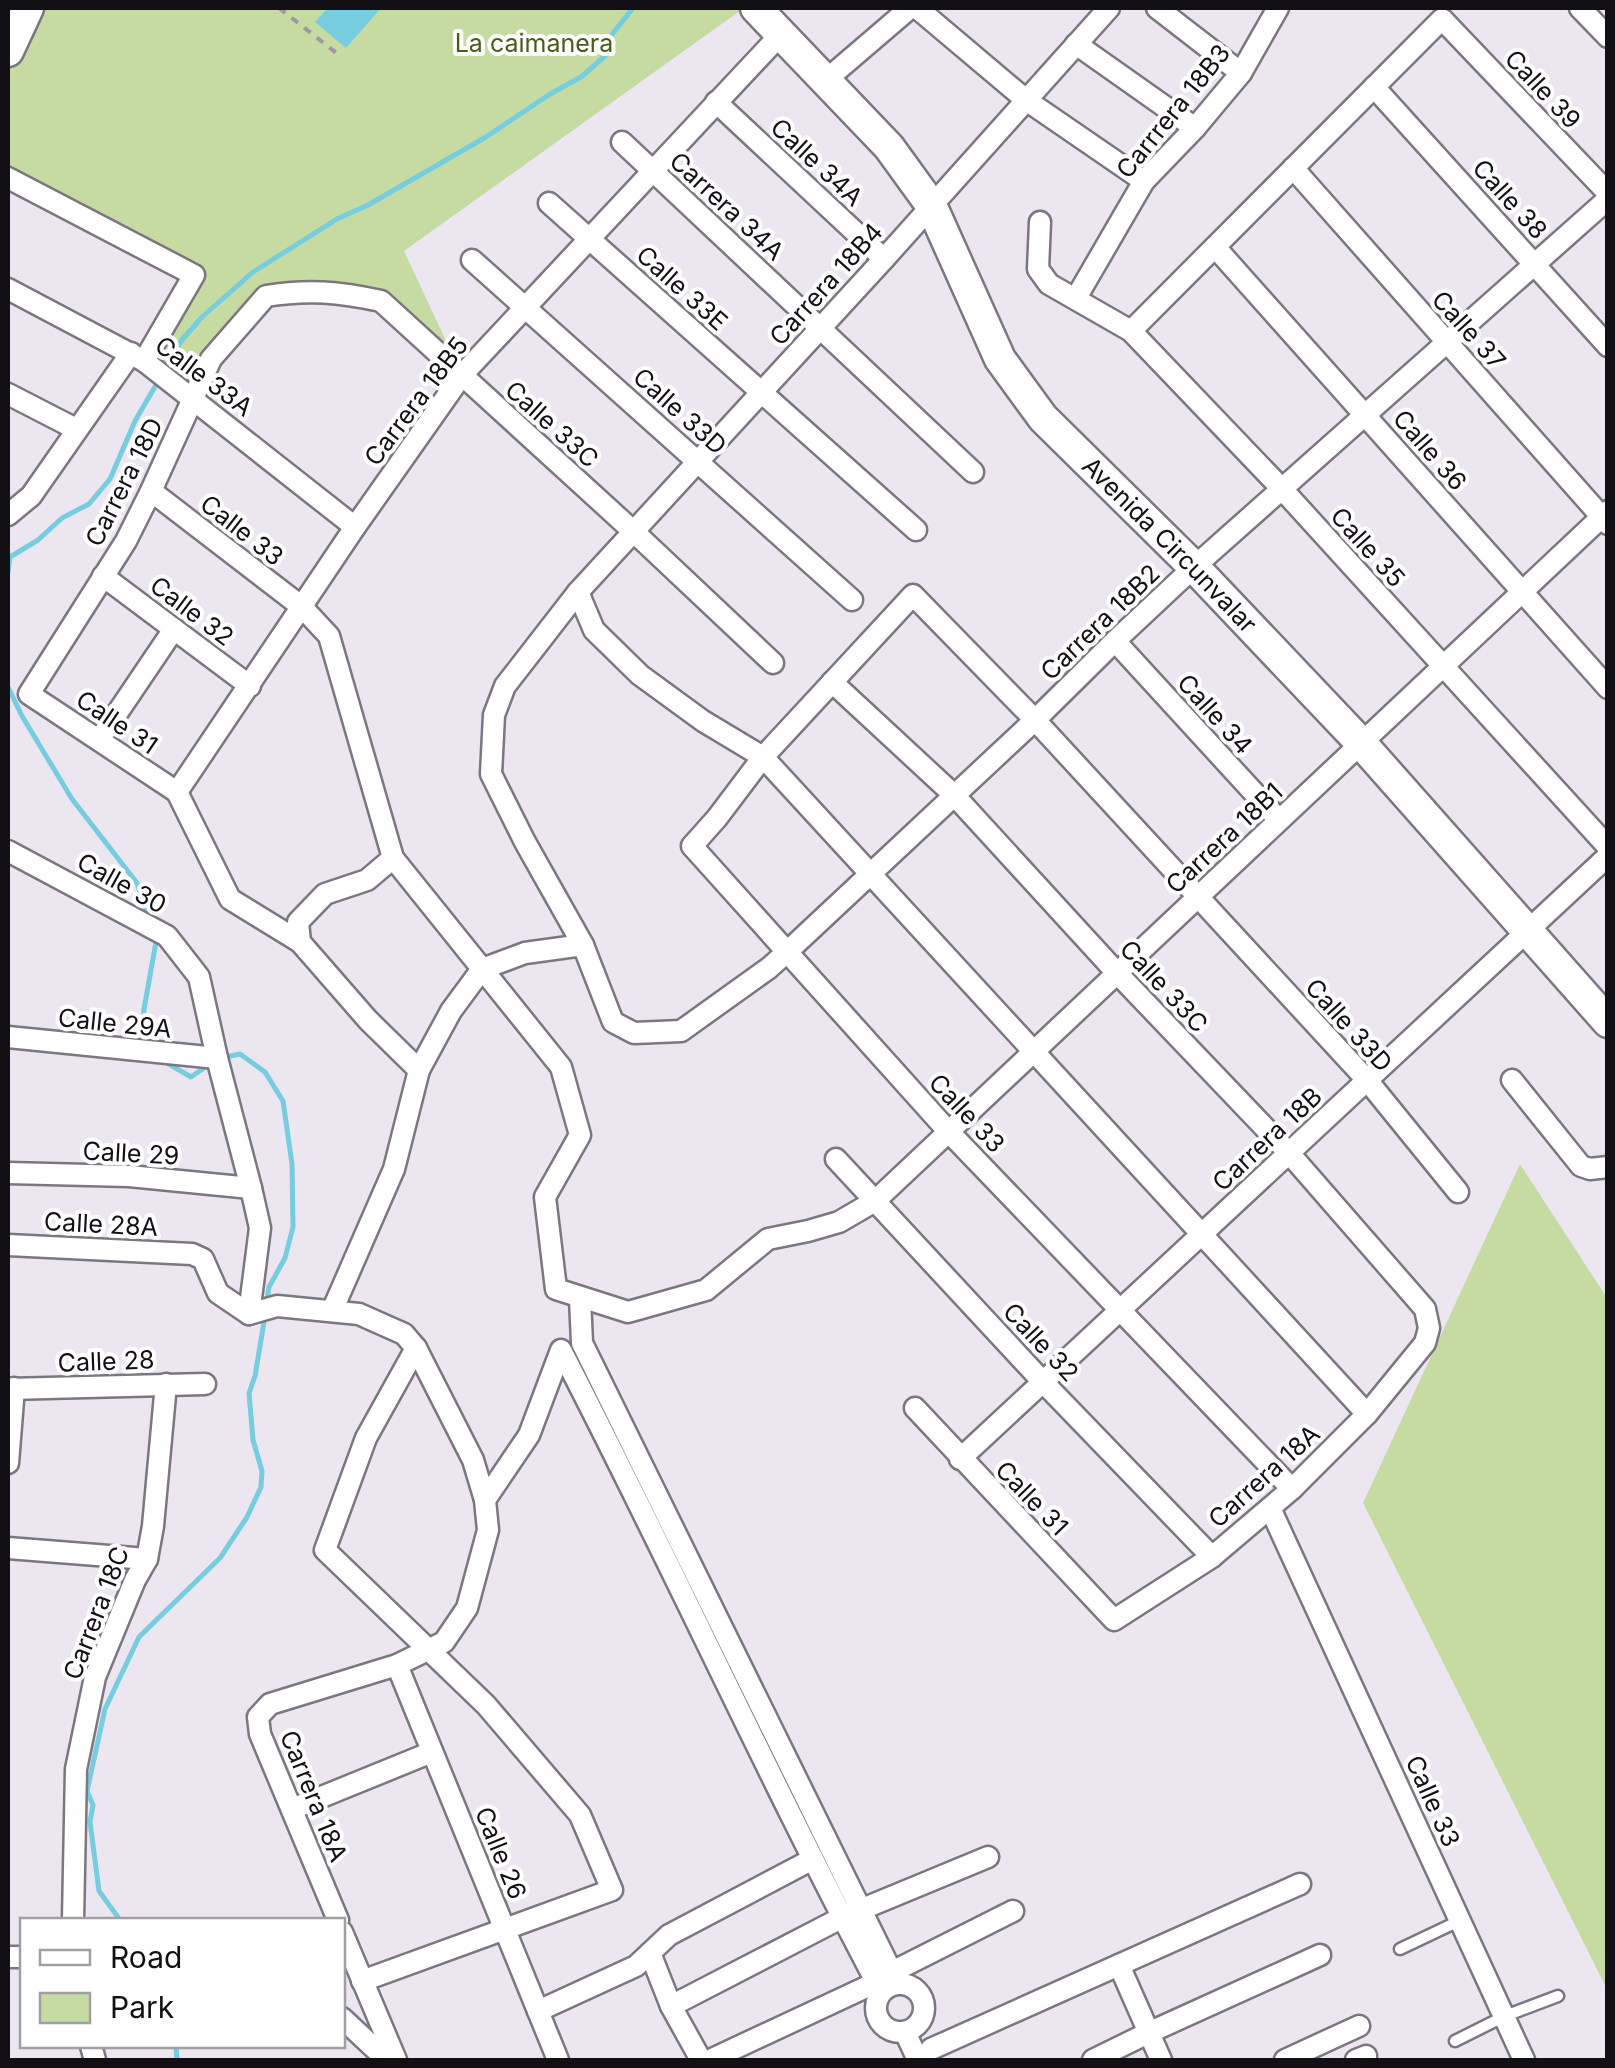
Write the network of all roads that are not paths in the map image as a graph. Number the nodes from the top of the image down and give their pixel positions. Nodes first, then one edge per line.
1 (28, 8) edge
2 (913, 8) edge
3 (1110, 8) edge
4 (1157, 8) edge
5 (1278, 8) edge
6 (1580, 8) edge
7 (772, 17) edge
8 (1608, 38) edge
9 (1076, 44) junction
10 (8, 51) edge
11 (1242, 73) junction
12 (826, 80) junction
13 (1374, 87) junction
14 (1026, 100) junction
15 (716, 102) junction
16 (1195, 128) junction
17 (622, 142) dead end
18 (1293, 168) junction
19 (653, 170) junction
20 (8, 178) edge
21 (1144, 181) junction
22 (1608, 196) edge
23 (549, 204) dead end
24 (931, 205) junction
25 (1040, 222) dead end
26 (589, 239) junction
27 (1215, 247) junction
28 (884, 259) junction
29 (472, 260) dead end
30 (1535, 264) junction
31 (8, 289) edge
32 (266, 296) joint
33 (1076, 298) junction
34 (526, 306) junction
35 (820, 328) junction
36 (1131, 331) junction
37 (1446, 342) junction
38 (1608, 346) edge
39 (137, 357) junction
40 (462, 375) junction
41 (762, 392) junction
42 (8, 394) edge
43 (193, 398) junction
44 (1365, 415) junction
45 (76, 428) junction
46 (698, 461) junction
47 (972, 472) dead end
48 (1282, 489) junction
49 (152, 492) junction
50 (8, 515) edge
51 (1605, 517) edge
52 (355, 526) junction
53 (916, 530) dead end
54 (634, 532) junction
55 (1194, 567) junction
56 (104, 576) junction
57 (578, 592) junction
58 (1522, 592) junction
59 (852, 600) dead end
60 (302, 608) junction
61 (174, 629) junction
62 (1114, 641) junction
63 (772, 663) dead end
64 (1443, 666) junction
65 (832, 682) junction
66 (250, 686) junction
67 (1608, 688) edge
68 (29, 694) joint
69 (1035, 720) junction
70 (99, 740) junction
71 (1361, 743) junction
72 (763, 757) junction
73 (177, 792) junction
74 (954, 794) junction
75 (1279, 820) junction
76 (1608, 847) edge
77 (8, 851) edge
78 (1608, 856) edge
79 (393, 858) junction
80 (870, 874) junction
81 (1198, 897) junction
82 (1527, 931) junction
83 (300, 942) junction
84 (583, 945) junction
85 (786, 952) junction
86 (482, 969) junction
87 (1116, 973) junction
88 (1608, 1022) edge
89 (8, 1036) edge
90 (1033, 1052) junction
91 (217, 1058) junction
92 (419, 1070) junction
93 (1367, 1080) junction
94 (1512, 1080) dead end
95 (948, 1131) junction
96 (1289, 1153) junction
97 (836, 1158) dead end
98 (1608, 1167) edge
99 (8, 1174) edge
100 (252, 1188) junction
101 (1458, 1192) dead end
102 (875, 1200) junction
103 (1201, 1234) junction
104 (8, 1244) edge
105 (580, 1298) junction
106 (332, 1311) junction
107 (1119, 1311) junction
108 (249, 1314) junction
109 (1425, 1343) joint
110 (416, 1348) junction
111 (1043, 1382) junction
112 (166, 1384) junction
113 (205, 1384) dead end
114 (11, 1388) edge
115 (915, 1408) dead end
116 (1367, 1414) junction
117 (960, 1459) junction
118 (8, 1463) edge
119 (1292, 1489) junction
120 (486, 1500) junction
121 (1270, 1508) junction
122 (8, 1548) edge
123 (1212, 1557) junction
124 (146, 1559) junction
125 (1114, 1620) joint
126 (430, 1649) junction
127 (397, 1665) junction
128 (432, 1752) junction
129 (292, 1809) junction
130 (988, 1856) dead end
131 (813, 1859) junction
132 (1300, 1884) dead end
133 (1012, 1911) dead end
134 (852, 1913) junction
135 (72, 1918) edge
136 (337, 1918) edge
137 (1459, 1921) junction
138 (504, 1928) junction
139 (345, 1939) edge
140 (1400, 1948) dead end
141 (650, 1953) junction
142 (1320, 1956) dead end
143 (1119, 1966) junction
144 (362, 1981) junction
145 (887, 1982) junction
146 (1558, 1996) dead end
147 (672, 2006) junction
148 (538, 2011) junction
149 (1505, 2016) junction
150 (345, 2021) edge
151 (1358, 2026) dead end
152 (912, 2028) junction
153 (1148, 2033) junction
154 (1454, 2041) dead end
155 (920, 2057) edge
156 (388, 2060) edge
157 (396, 2060) edge
158 (558, 2060) edge
159 (701, 2060) edge
160 (710, 2060) edge
161 (1093, 2060) edge
162 (1160, 2060) edge
163 (1284, 2060) edge
164 (1524, 2060) edge

1 - 10 main road
2 - 12 street
2 - 14 street
3 - 9 street, Carrera 18B4
4 - 11 street
5 - 11 street, Carrrera 18B3
6 - 8 street
7 - 12 main road, Avenida Circunvalar
7 - 15 street, Carrera 18B5
9 - 14 street, Carrera 18B4
9 - 16 street
11 - 16 street, Carrrera 18B3
12 - 24 main road, Avenida Circunvalar
13 - 18 street
13 - 22 street, Calle 39
13 - 30 street, Calle 38
14 - 21 street
14 - 24 street, Carrera 18B4
15 - 19 street, Carrera 18B5
15 - 28 street, Calle 34A
16 - 21 street, Carrrera 18B3
17 - 19 street, Carrera 34A
18 - 27 street
18 - 37 street, Calle 37
19 - 26 street, Carrera 18B5
19 - 35 street, Carrera 34A
20 - 39 street
21 - 33 street, Carrrera 18B3
22 - 30 street, Carrera 18B2
23 - 26 street, Calle 33E
24 - 28 street, Carrera 18B4
24 - 55 main road, Avenida Circunvalar
25 - 33 street, Calle 35
26 - 34 street, Carrera 18B5
26 - 41 street, Calle 33E
27 - 36 street
27 - 44 street, Calle 36
28 - 35 street, Carrera 18B4
29 - 34 street, Calle 33D
30 - 37 street, Carrera 18B2
30 - 38 street, Calle 38
31 - 39 street, Calle 33A
32 - 40 street, Calle 33C
32 - 43 street, Carrera 18D
33 - 36 street, Calle 35
34 - 40 street, Carrera 18B5
34 - 46 street, Calle 33D
35 - 41 street, Carrera 18B4
35 - 47 street, Carrera 34A
36 - 48 street, Calle 35
37 - 44 street, Carrera 18B2
37 - 51 street, Calle 37
39 - 43 street, Calle 33A
39 - 45 street
40 - 52 street, Carrera 18B5
40 - 54 street, Calle 33C
41 - 46 street, Carrera 18B4
41 - 53 street, Calle 33E
42 - 45 street
43 - 49 street, Carrera 18D
43 - 52 street, Calle 33A
44 - 48 street, Carrera 18B2
44 - 58 street, Calle 36
45 - 50 street
46 - 54 street, Carrera 18B4
46 - 59 street, Calle 33D
48 - 55 street, Carrera 18B2
48 - 64 street, Calle 35
49 - 56 street, Carrera 18D
49 - 60 street, Calle 33
51 - 58 street, Carrera 18B1
52 - 60 street, Carrera 18B5
54 - 57 street, Carrera 18B4
54 - 63 street, Calle 33C
55 - 62 street, Carrera 18B2
55 - 71 main road, Avenida Circunvalar
56 - 61 street, Calle 32
56 - 68 street, Carrera 18D
57 - 72 street
57 - 84 street, Carrera 18B4
58 - 64 street, Carrera 18B1
58 - 67 street, Calle 36
60 - 66 street, Carrera 18B5
60 - 79 street, Calle 33
61 - 66 street, Calle 32
61 - 70 street
62 - 69 street, Carrera 18B2
62 - 75 street, Calle 34
64 - 71 street, Carrera 18B1
64 - 76 street, Calle 35
65 - 69 street
65 - 72 street
65 - 74 street, Calle 33C
66 - 73 street, Carrera 18B5
68 - 70 street, Calle 31
69 - 74 street, Carrera 18B2
69 - 81 street
70 - 73 street, Calle 31
71 - 75 street, Carrera 18B1
71 - 82 main road, Avenida Circunvalar
72 - 80 street
72 - 85 street, Calle 33
73 - 83 street
74 - 80 street, Carrera 18B2
74 - 87 street, Calle 33C
75 - 81 street, Carrera 18B1
77 - 91 street, Calle 30
78 - 82 street, Carrera 18B
79 - 83 street
79 - 86 street
80 - 85 street, Carrera 18B2
80 - 90 street
81 - 87 street, Carrera 18B1
81 - 93 street, Calle 33D
82 - 88 main road, Avenida Circunvalar
82 - 93 street, Carrera 18B
83 - 92 street
84 - 85 street, Carrera 18B2
84 - 86 street
85 - 95 street, Calle 33
86 - 92 street
86 - 105 street
87 - 90 street, Carrera 18B1
87 - 96 street, Calle 33C
89 - 91 street, Calle 29A
90 - 95 street, Carrera 18B1
90 - 103 street
91 - 100 street
92 - 106 street
93 - 96 street, Carrera 18B
93 - 101 street, Calle 33D
94 - 98 street
95 - 102 street, Carrera 18B1
95 - 107 street, Calle 33
96 - 103 street, Carrera 18B
96 - 109 street, Calle 33C
97 - 102 street, Calle 32
99 - 100 street, Calle 29
100 - 108 street
102 - 105 street, Carrera 18B1
102 - 111 street, Calle 32
103 - 107 street, Carrera 18B
103 - 116 street
104 - 108 street, Calle 28A
105 - 134 street
106 - 108 street
106 - 110 street
107 - 111 street, Carrera 18B
107 - 119 street, Calle 33
109 - 116 street, Carrera 18A
110 - 120 street
110 - 126 street
111 - 117 street, Carrera 18B
111 - 123 street, Calle 32
112 - 113 street, Calle 28
112 - 114 street, Calle 28
112 - 124 street, Carrera 18C
114 - 118 street
115 - 117 street, Calle 31
116 - 119 street, Carrera 18A
117 - 125 street, Calle 31
119 - 121 street, Carrera 18A
120 - 126 street
120 - 131 street
121 - 123 street, Carrera 18A
121 - 137 street, Calle 33
122 - 124 street
123 - 125 street, Carrera 18A
124 - 135 street, Carrera 18C
126 - 127 street
126 - 138 street
127 - 128 street, Calle 26
127 - 129 street, Carrera 18A
128 - 129 street
128 - 138 street, Calle 26
129 - 136 street, Carrera 18A
130 - 134 street
131 - 134 street
131 - 141 street
132 - 143 street
133 - 145 street
134 - 145 street
134 - 147 street
137 - 140 lane
137 - 149 street, Calle 33
138 - 144 street
138 - 148 street, Calle 26
139 - 144 street
141 - 147 street
141 - 148 street
142 - 153 street
143 - 153 street
143 - 155 street
144 - 157 street
145 - 152 street
145 - 152 street
145 - 160 street
146 - 149 lane
147 - 159 street
148 - 158 street, Calle 26
149 - 154 lane
149 - 164 street, Calle 33
150 - 156 street
151 - 163 street
152 - 155 street
153 - 161 street
153 - 162 street

